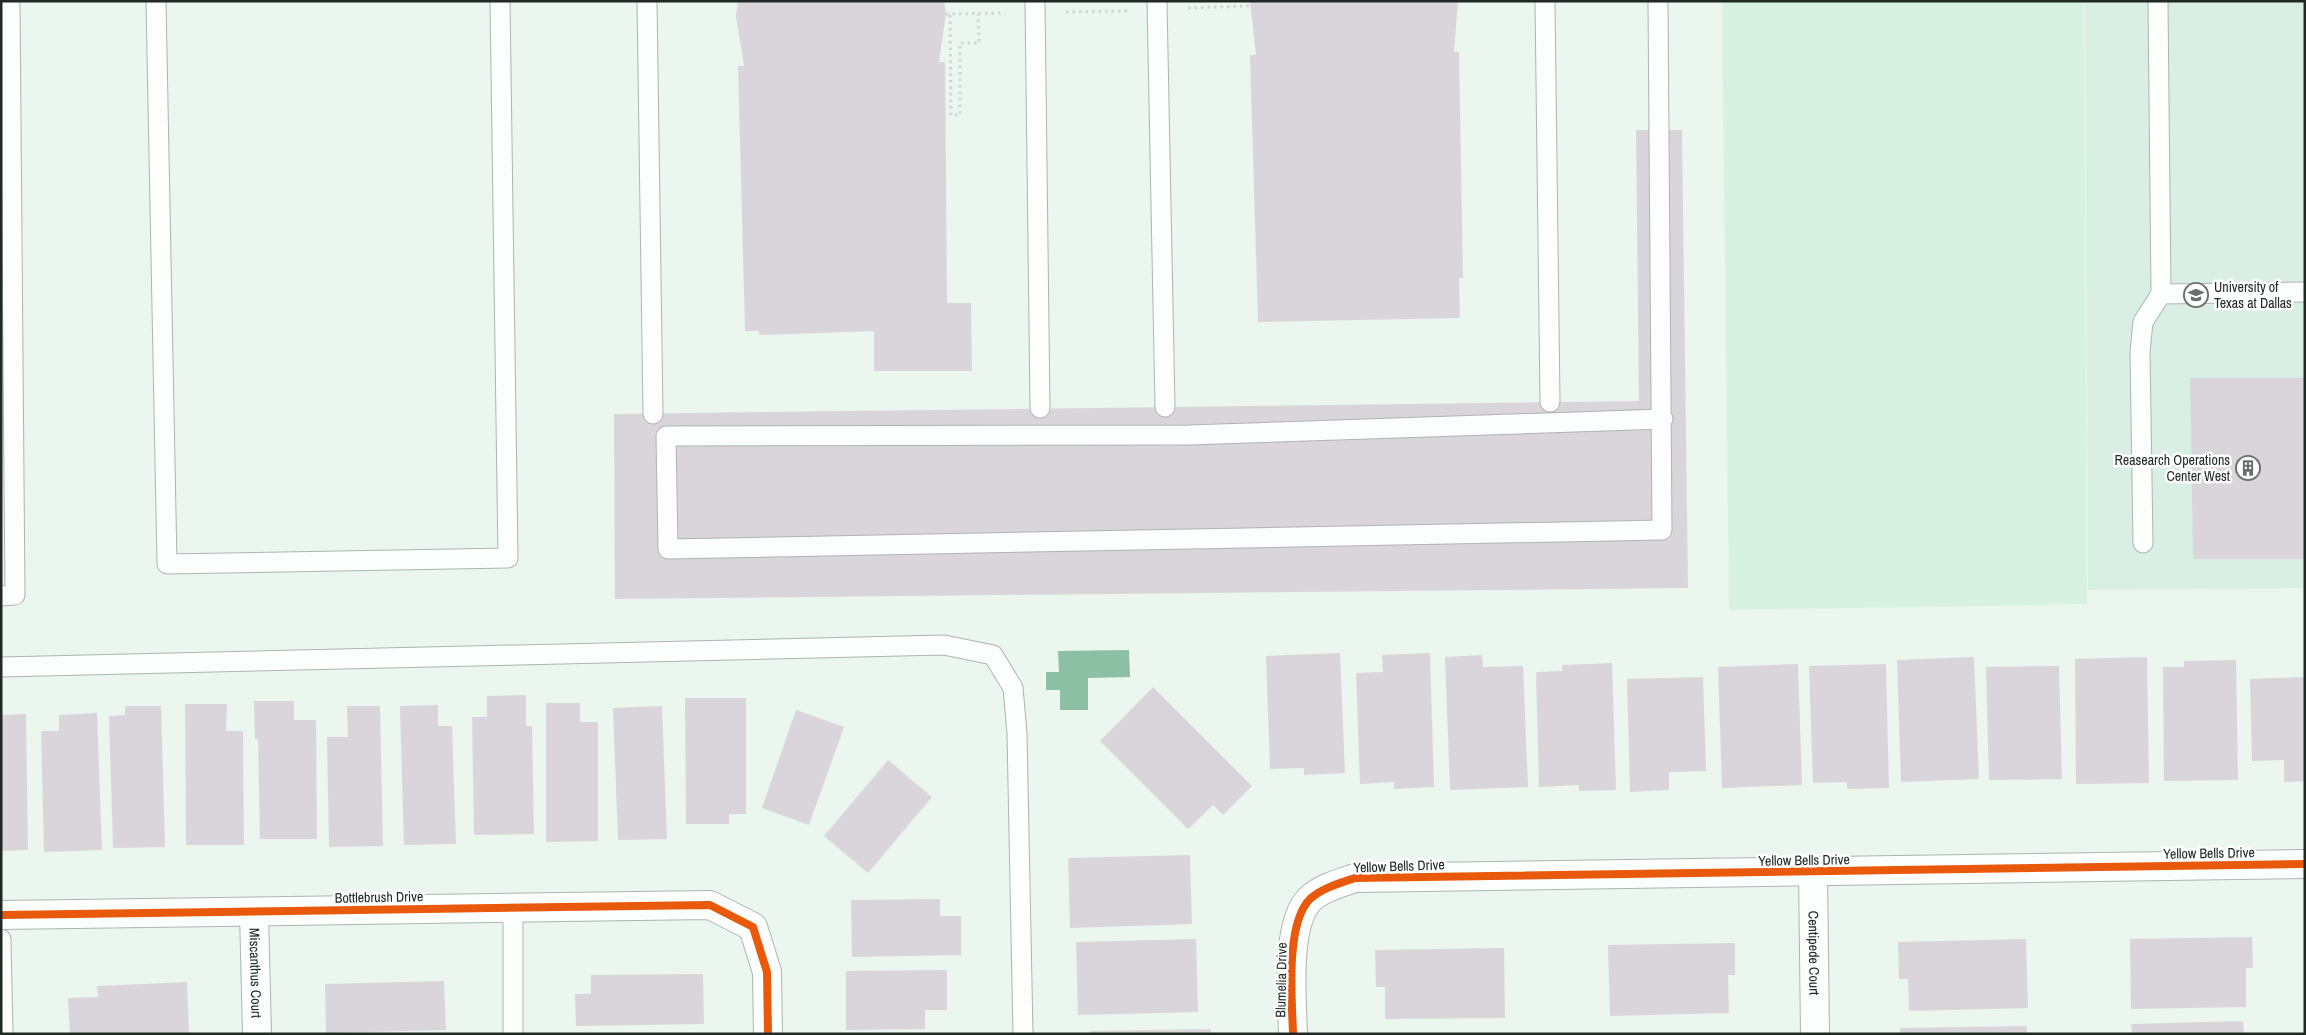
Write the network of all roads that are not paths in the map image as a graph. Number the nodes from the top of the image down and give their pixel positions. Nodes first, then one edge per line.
1 (10, 1) edge
2 (156, 1) edge
3 (500, 1) edge
4 (647, 1) edge
5 (1035, 1) edge
6 (1157, 1) edge
7 (1544, 1) edge
8 (1658, 1) edge
9 (2158, 1) edge
10 (2305, 292) edge
11 (2161, 294) junction
12 (1550, 402) dead end
13 (1165, 407) dead end
14 (1040, 408) dead end
15 (653, 414) dead end
16 (1663, 420) junction
17 (2142, 543) dead end
18 (1, 596) edge
19 (1, 666) edge
20 (2305, 864) edge
21 (1813, 872) junction
22 (1310, 900) joint
23 (513, 907) junction
24 (254, 912) junction
25 (1, 915) edge
26 (1, 939) edge
27 (3, 1034) edge
28 (257, 1034) edge
29 (513, 1034) edge
30 (768, 1034) edge
31 (1023, 1034) edge
32 (1293, 1034) edge
33 (1815, 1034) edge

1 - 18 lane
2 - 3 lane
4 - 15 lane
5 - 14 lane
6 - 13 lane
7 - 12 lane
8 - 16 lane
9 - 11 lane
10 - 11 lane
11 - 17 lane
16 - 16 lane
19 - 31 lane
20 - 21 street, Yellow Bells Drive
21 - 22 street, Yellow Bells Drive
21 - 33 street, Centipede Court
22 - 32 street, Blumelia Drive
23 - 24 street, Bottlebrush Drive
23 - 29 lane
23 - 30 street, Bottlebrush Drive
24 - 25 street, Bottlebrush Drive
24 - 28 street, Miscanthus Court
26 - 27 lane

